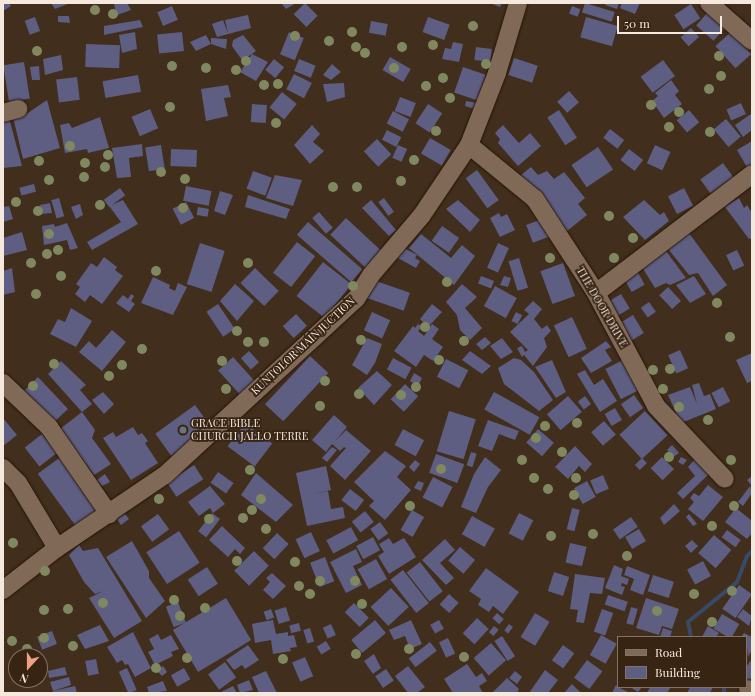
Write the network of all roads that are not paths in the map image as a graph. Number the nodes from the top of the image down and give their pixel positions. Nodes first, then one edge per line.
1 (518, 3) edge
2 (709, 3) edge
3 (752, 41) edge
4 (469, 145) junction
5 (752, 174) edge
6 (596, 293) junction
7 (3, 383) edge
8 (3, 468) edge
9 (725, 479) dead end
10 (109, 514) junction
11 (57, 548) junction
12 (3, 590) edge

1 - 4 street, KUNTOLOR MAIN JUCTION
2 - 3 street
4 - 6 street, THE DOOR DRIVE
4 - 10 street, KUNTOLOR MAIN JUCTION
5 - 6 street
6 - 9 street, THE DOOR DRIVE
7 - 10 street
8 - 11 street
10 - 11 street, KUNTOLOR MAIN JUCTION
11 - 12 street, KUNTOLOR MAIN JUCTION

